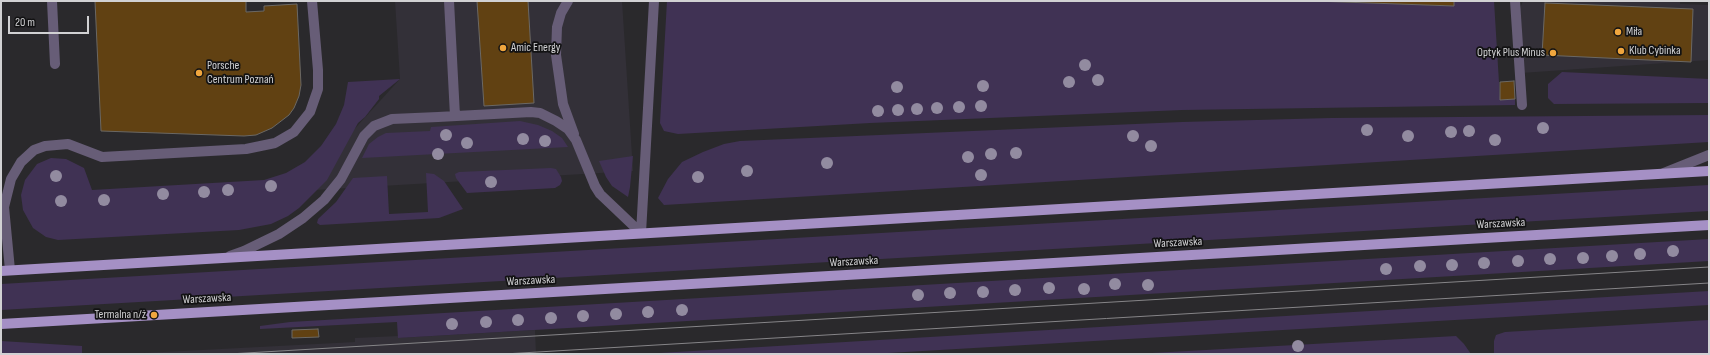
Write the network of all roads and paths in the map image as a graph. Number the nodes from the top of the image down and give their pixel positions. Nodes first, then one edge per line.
1 (52, 1) edge
2 (312, 1) edge
3 (449, 1) edge
4 (568, 1) edge
5 (654, 1) edge
6 (1515, 1) edge
7 (55, 64) dead end
8 (1522, 105) dead end
9 (455, 116) junction
10 (576, 140) junction
11 (1709, 155) edge
12 (1709, 171) edge
13 (1661, 174) junction
14 (3, 203) edge
15 (1709, 225) edge
16 (641, 233) junction
17 (224, 258) junction
18 (6, 271) edge
19 (1, 324) edge

1 - 7 street
2 - 14 street
3 - 9 street
4 - 10 street
5 - 16 street
6 - 8 street
9 - 10 street
9 - 17 street
10 - 16 street
11 - 13 street
12 - 13 main road
13 - 16 main road
14 - 18 street
15 - 19 main road, Warszawska
16 - 17 main road
17 - 18 main road

